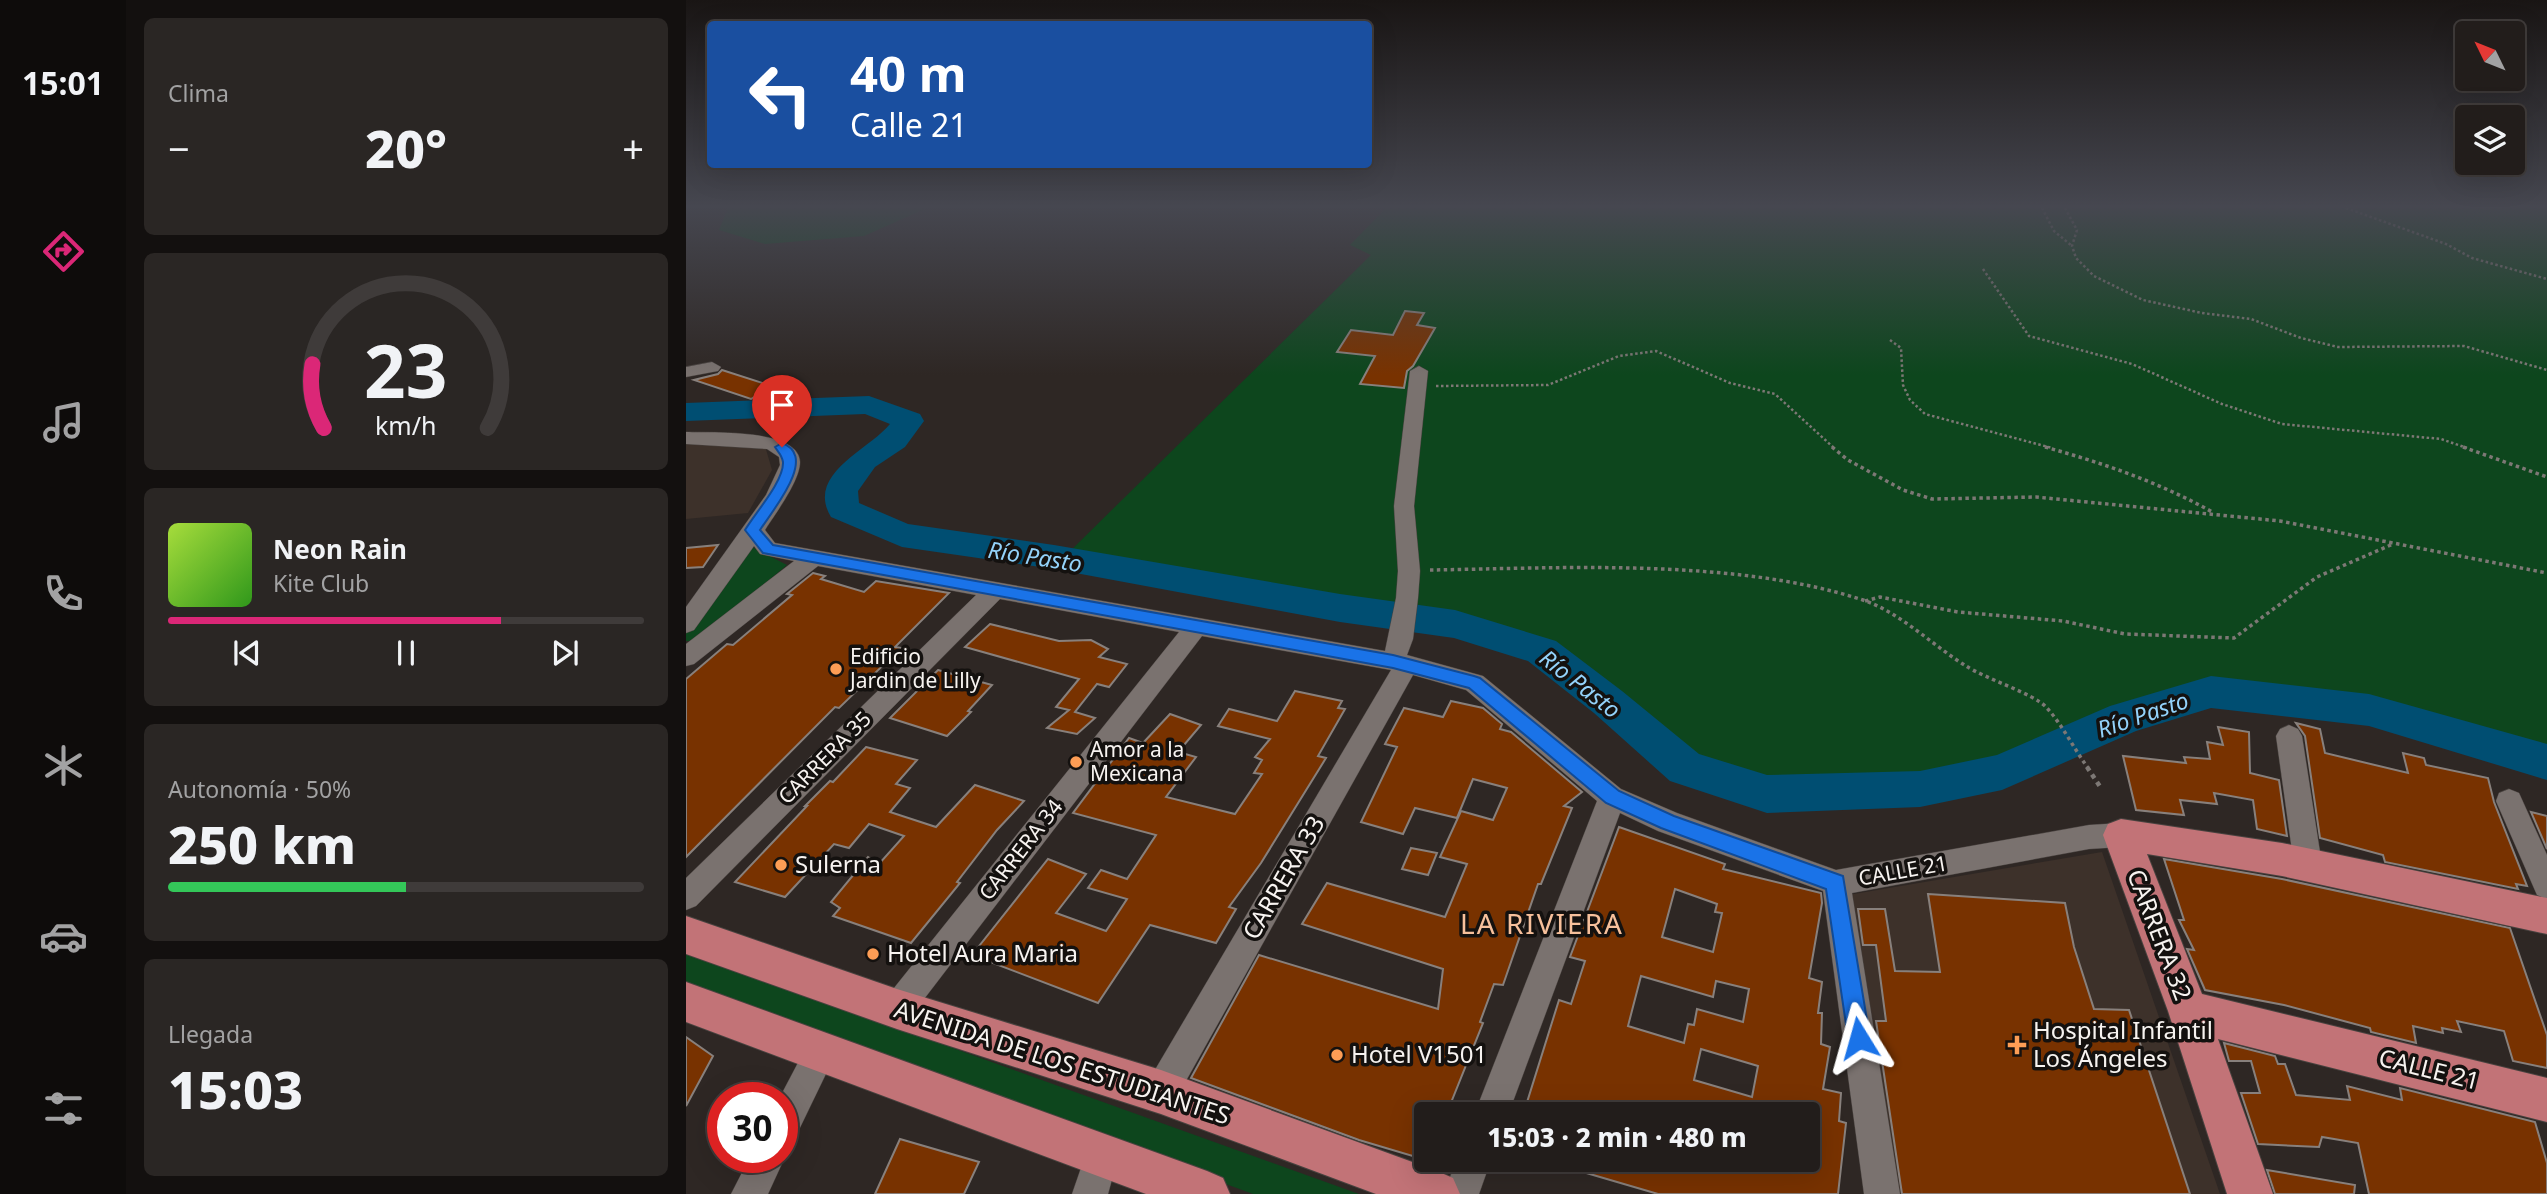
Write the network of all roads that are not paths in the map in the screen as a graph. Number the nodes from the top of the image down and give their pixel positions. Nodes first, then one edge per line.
1 (712, 367) dead end
2 (686, 372) edge
3 (1418, 379) road end
4 (686, 438) edge
5 (752, 530) junction
6 (815, 557) junction
7 (995, 590) junction
8 (686, 624) edge
9 (1197, 625) junction
10 (1401, 655) junction
11 (686, 657) edge
12 (2289, 736) dead end
13 (1612, 797) junction
14 (2508, 801) dead end
15 (2121, 835) junction
16 (2308, 865) junction
17 (1836, 883) junction
18 (2547, 886) edge
19 (686, 897) edge
20 (2547, 916) edge
21 (686, 936) edge
22 (686, 1002) edge
23 (897, 1009) junction
24 (2188, 1011) junction
25 (821, 1051) junction
26 (1161, 1092) junction
27 (798, 1096) edge
28 (2547, 1100) edge
29 (1496, 1102) edge
30 (1102, 1154) junction
31 (1469, 1172) edge
32 (760, 1173) edge
33 (749, 1194) edge
34 (1090, 1194) edge
35 (1208, 1194) edge
36 (1437, 1194) edge
37 (1461, 1194) edge
38 (1882, 1194) edge
39 (2250, 1194) edge

1 - 2 street
3 - 10 street
4 - 5 street
5 - 6 street, CALLE 21
5 - 8 street
6 - 7 street, CALLE 21
6 - 11 street
7 - 9 street, CALLE 21
7 - 19 street, CARRERA 35
9 - 10 street, CALLE 21
9 - 23 street, CARRERA 34
10 - 13 street, CALLE 21
10 - 26 street, CARRERA 33
12 - 16 street
13 - 17 street, CALLE 21
13 - 29 street
14 - 18 street
15 - 16 main road
15 - 17 street, CALLE 21
15 - 24 main road, CARRERA 32
16 - 20 main road
17 - 38 street
21 - 23 main road, AVENIDA DE LOS ESTUDIANTES
22 - 25 main road
23 - 26 main road, AVENIDA DE LOS ESTUDIANTES
24 - 28 main road, CALLE 21
24 - 39 main road, CARRERA 32
25 - 27 street
25 - 30 main road
26 - 36 main road, AVENIDA DE LOS ESTUDIANTES
30 - 34 street
30 - 35 main road
31 - 37 street
32 - 33 street

